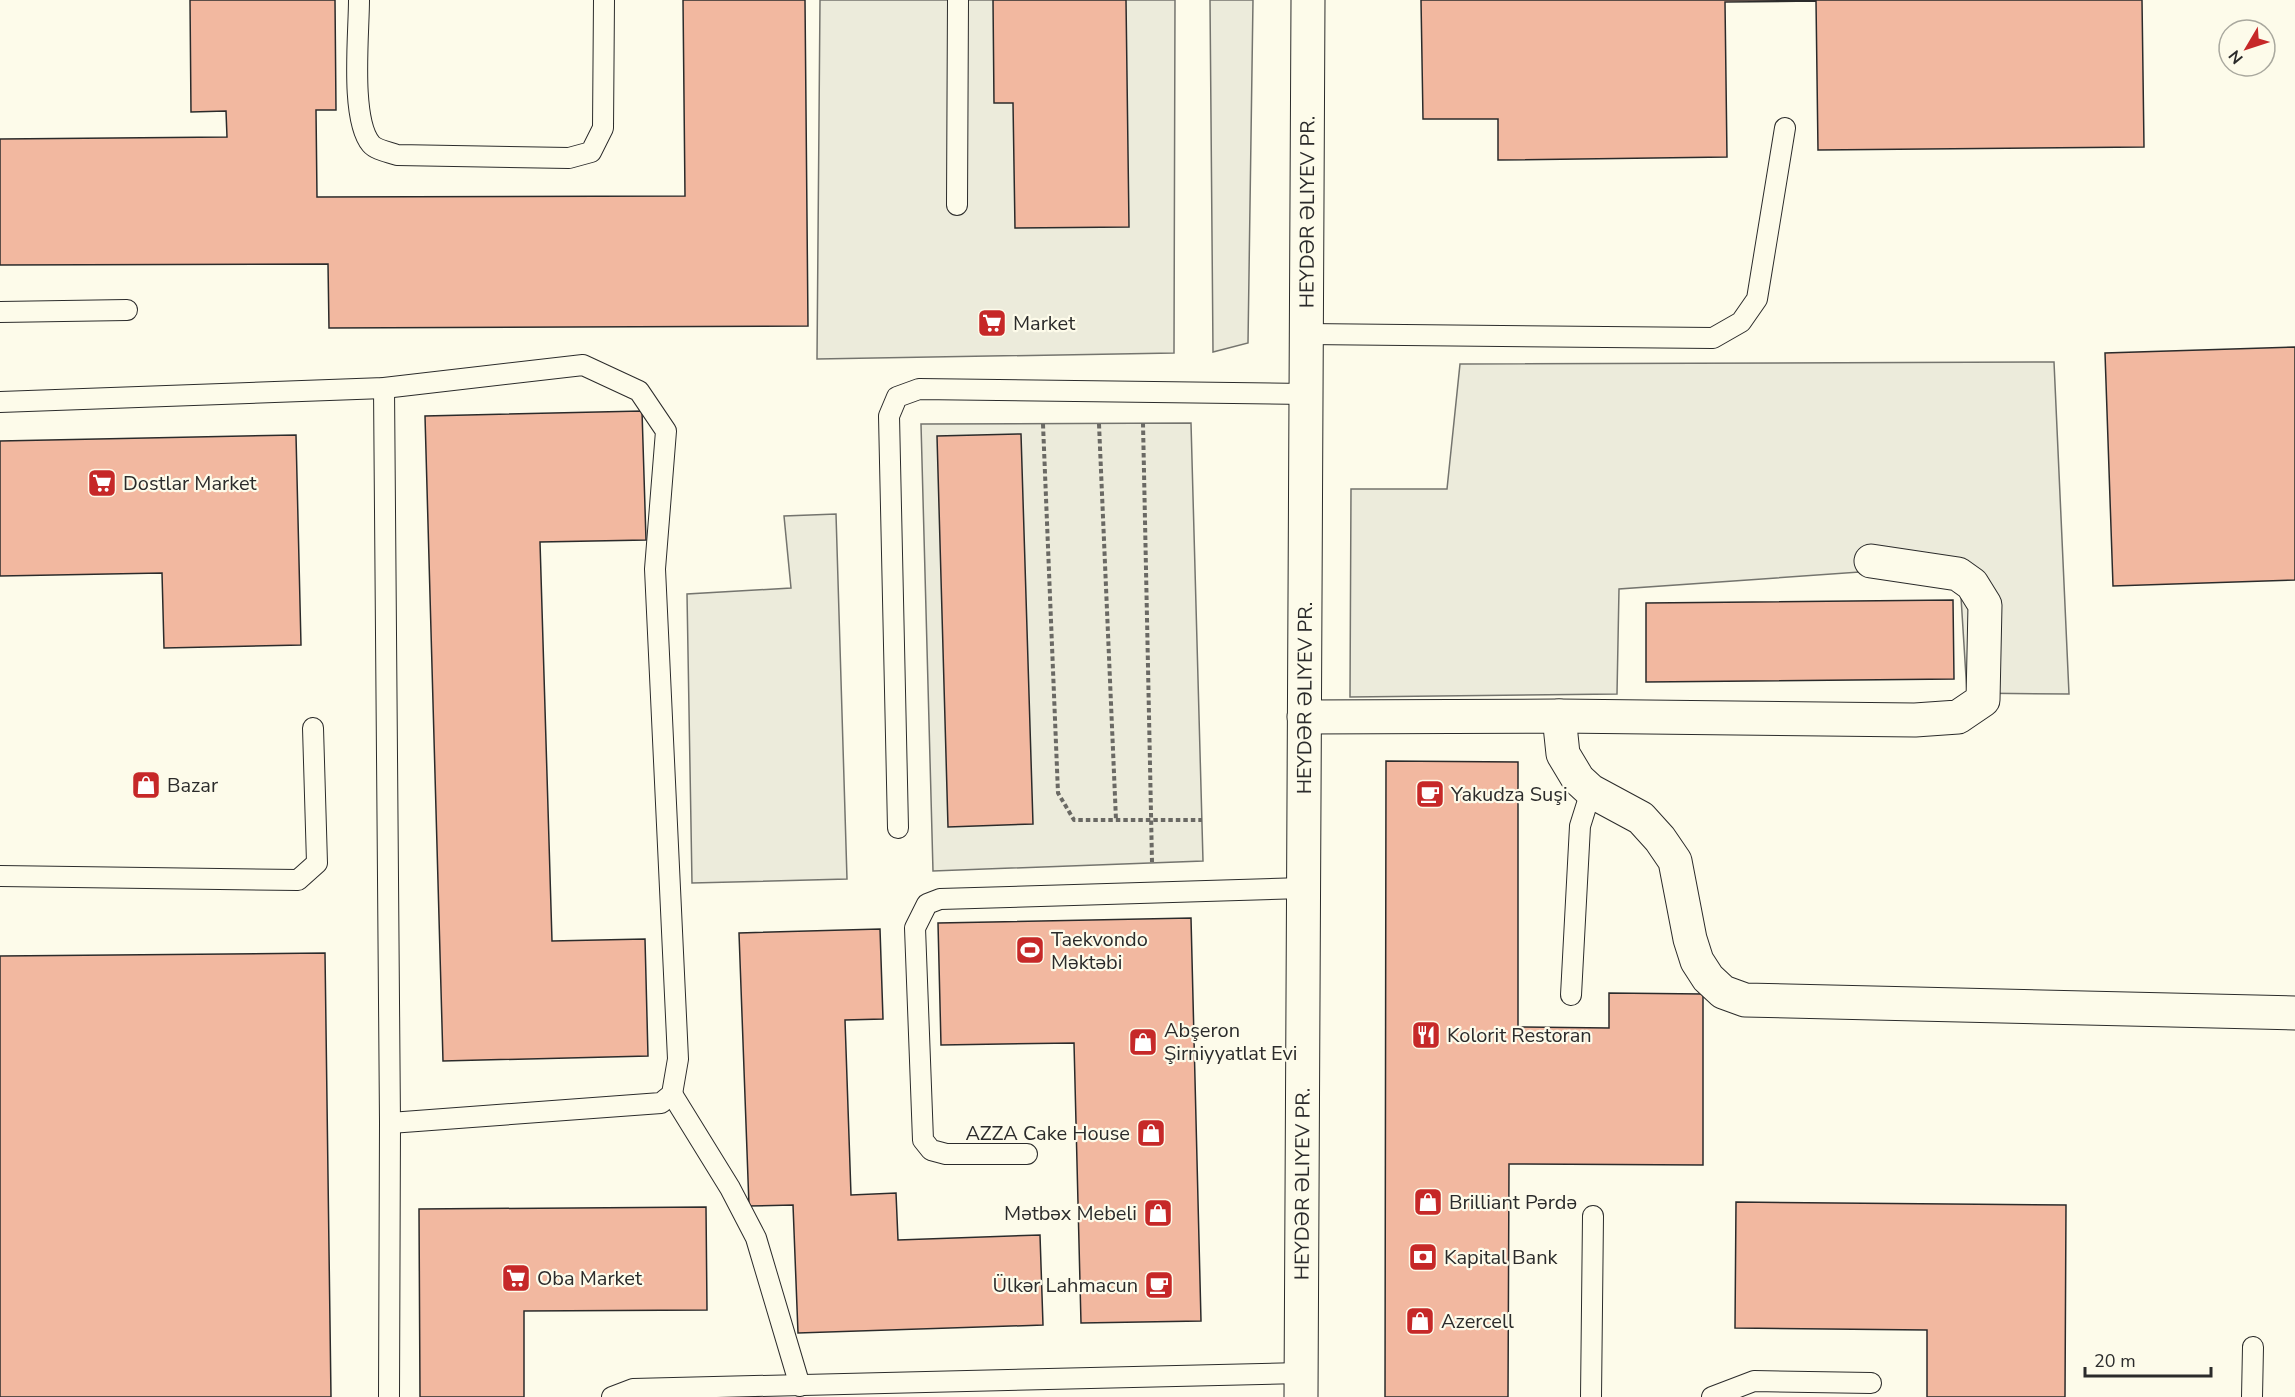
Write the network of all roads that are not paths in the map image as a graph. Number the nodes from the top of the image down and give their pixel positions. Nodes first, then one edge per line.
1 (359, 0) edge
2 (604, 0) edge
3 (958, 0) edge
4 (1308, 0) edge
5 (1785, 128) dead end
6 (957, 205) dead end
7 (127, 310) dead end
8 (0, 312) edge
9 (1307, 334) junction
10 (384, 388) junction
11 (1306, 394) junction
12 (0, 402) edge
13 (1870, 561) dead end
14 (1559, 716) junction
15 (1304, 717) junction
16 (313, 728) dead end
17 (1591, 791) junction
18 (898, 828) dead end
19 (0, 876) edge
20 (1303, 888) junction
21 (1571, 995) dead end
22 (2295, 1013) edge
23 (672, 1094) junction
24 (390, 1123) junction
25 (1027, 1154) dead end
26 (1593, 1216) dead end
27 (2253, 1347) dead end
28 (1871, 1383) dead end
29 (1301, 1385) edge
30 (800, 1386) junction
31 (389, 1397) edge
32 (612, 1397) edge
33 (1591, 1397) edge
34 (1712, 1397) edge
35 (2252, 1397) edge

1 - 2 lane
3 - 6 lane
4 - 9 street, HEYDƏR ƏLIYEV PR.
5 - 9 lane
7 - 8 lane
9 - 11 street, HEYDƏR ƏLIYEV PR.
10 - 12 lane
10 - 23 lane
10 - 24 lane
11 - 15 street, HEYDƏR ƏLIYEV PR.
11 - 18 lane
13 - 14 street
14 - 15 street
14 - 17 street
15 - 20 street, HEYDƏR ƏLIYEV PR.
16 - 19 lane
17 - 21 lane
17 - 22 street
20 - 25 lane
20 - 29 street, HEYDƏR ƏLIYEV PR.
23 - 24 lane
23 - 30 lane
24 - 31 lane
26 - 33 lane
27 - 35 lane
28 - 34 lane
29 - 30 lane
30 - 32 lane

